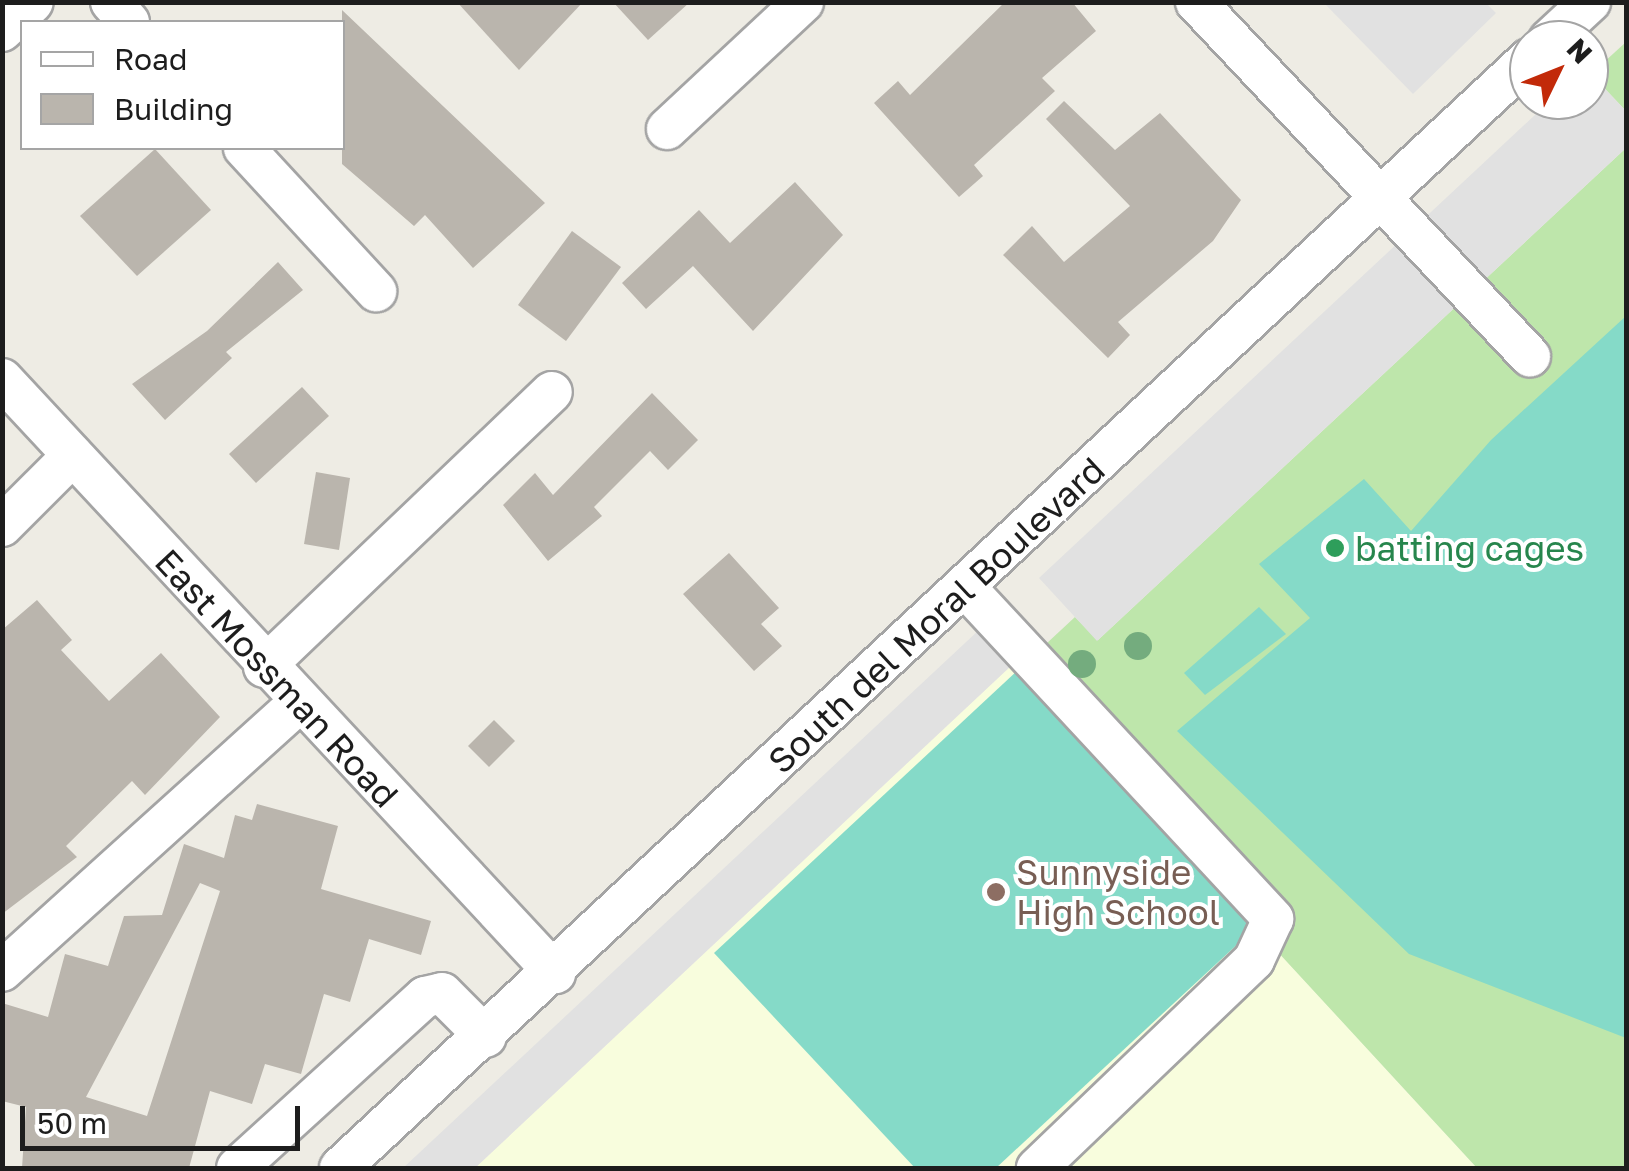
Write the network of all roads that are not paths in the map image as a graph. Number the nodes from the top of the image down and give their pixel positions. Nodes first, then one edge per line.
1 (33, 2) edge
2 (803, 2) edge
3 (1196, 2) edge
4 (1590, 2) edge
5 (1571, 20) edge
6 (2, 31) edge
7 (1509, 77) edge
8 (668, 129) dead end
9 (246, 150) edge
10 (1382, 194) junction
11 (376, 290) dead end
12 (1530, 356) dead end
13 (2, 379) edge
14 (552, 392) dead end
15 (72, 455) junction
16 (2, 526) edge
17 (965, 588) junction
18 (264, 668) junction
19 (298, 703) junction
20 (2, 972) edge
21 (555, 974) junction
22 (486, 1037) junction
23 (237, 1168) edge
24 (340, 1168) edge
25 (1037, 1168) edge

1 - 6 street
2 - 8 street
3 - 10 street
4 - 5 street
7 - 10 street, South del Moral Boulevard
9 - 11 street
10 - 12 street
10 - 17 street, South del Moral Boulevard
13 - 15 street, East Mossman Road
14 - 18 street
15 - 16 street
15 - 18 street, East Mossman Road
17 - 21 street, South del Moral Boulevard
17 - 25 street
18 - 19 street, East Mossman Road
19 - 20 street
19 - 21 street, East Mossman Road
21 - 22 street, South del Moral Boulevard
22 - 23 street
22 - 24 street, South del Moral Boulevard

